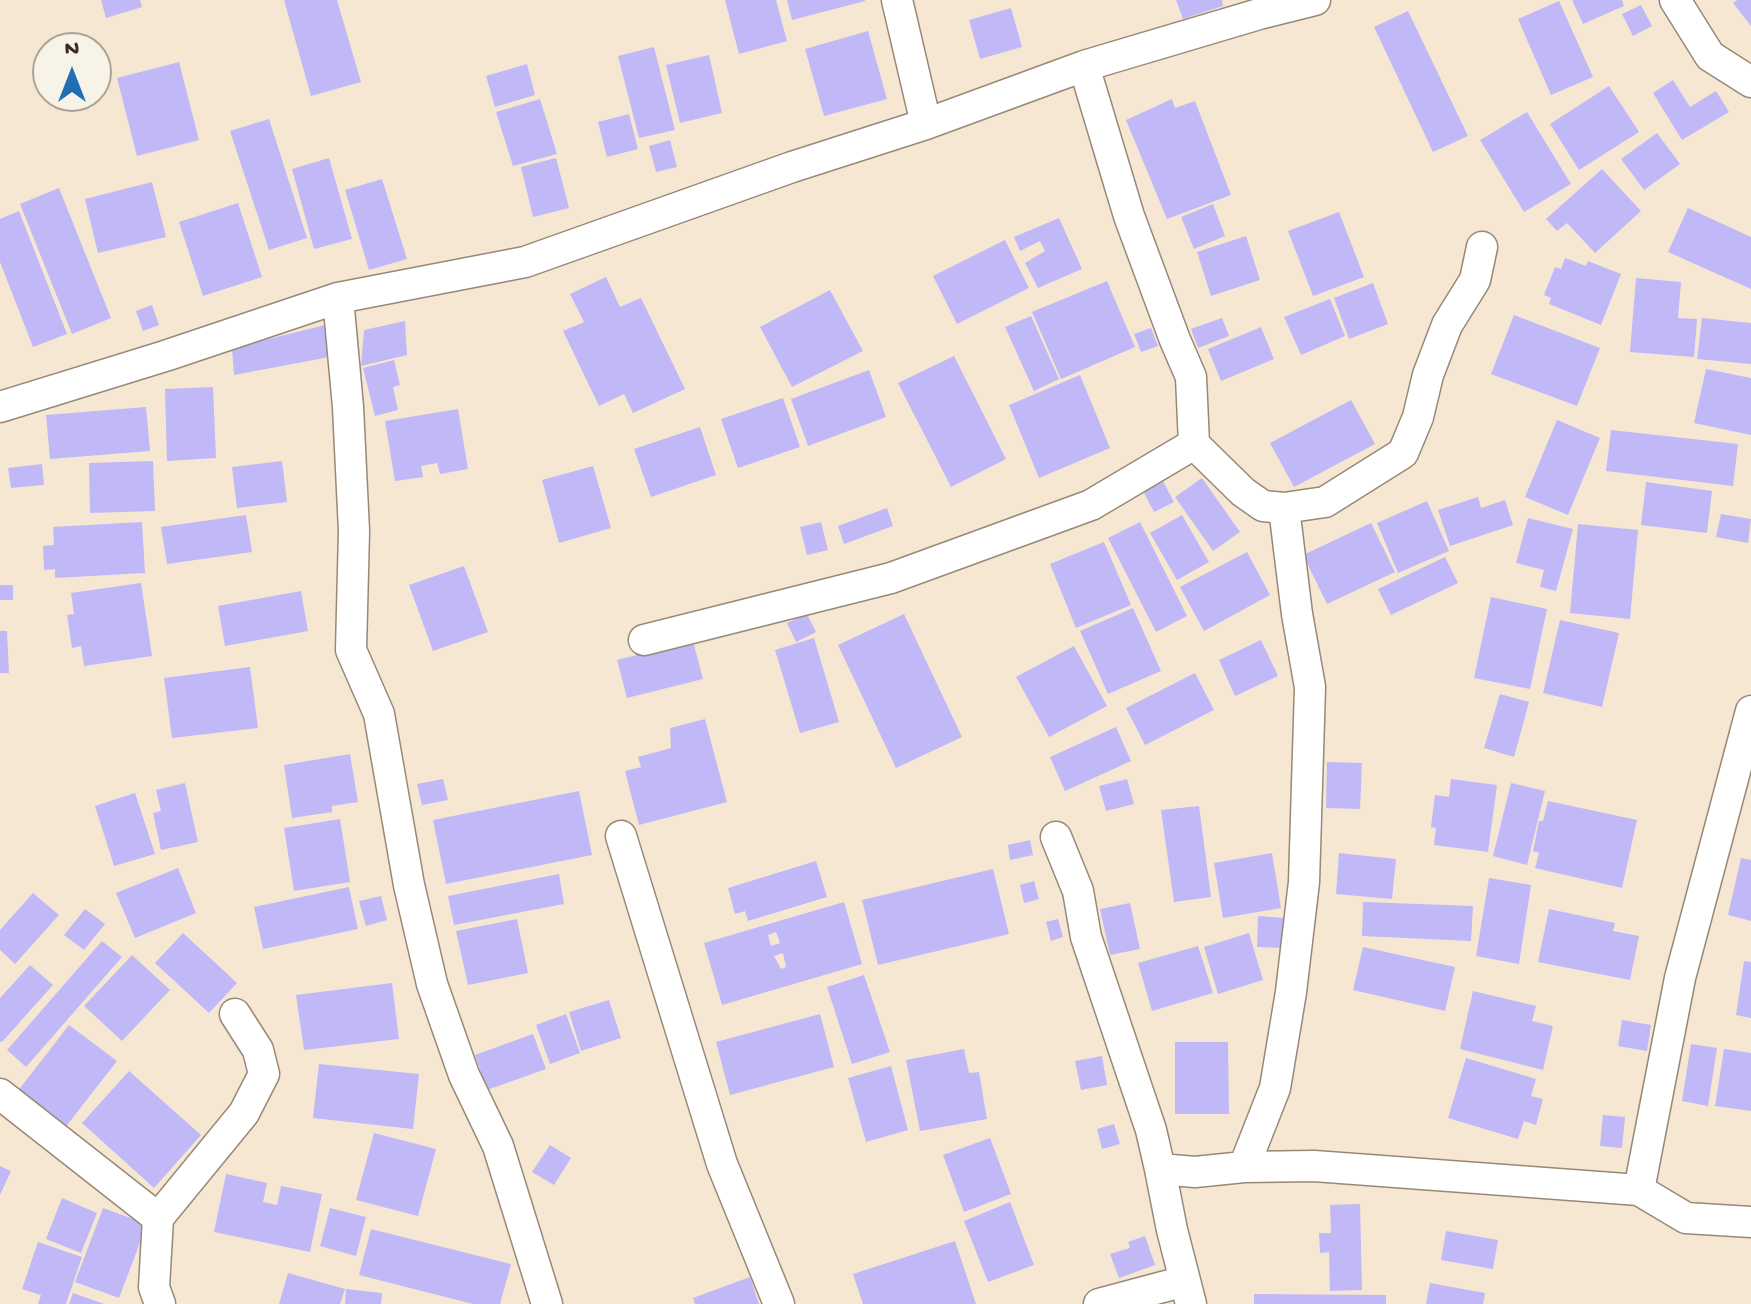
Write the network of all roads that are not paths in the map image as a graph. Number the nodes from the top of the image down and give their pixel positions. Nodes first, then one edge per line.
1 (897, 0) edge
2 (1315, 0) edge
3 (1675, 0) edge
4 (1084, 66) junction
5 (1751, 82) edge
6 (926, 124) junction
7 (1482, 247) dead end
8 (338, 298) junction
9 (0, 407) edge
10 (1194, 444) junction
11 (1284, 508) junction
12 (644, 640) dead end
13 (1751, 711) edge
14 (621, 836) dead end
15 (1056, 837) dead end
16 (235, 1014) dead end
17 (0, 1094) edge
18 (1244, 1167) junction
19 (1160, 1169) junction
20 (1639, 1190) junction
21 (158, 1218) junction
22 (1751, 1222) edge
23 (1188, 1292) edge
24 (160, 1304) edge
25 (547, 1304) edge
26 (779, 1304) edge
27 (1099, 1304) edge

1 - 6 street
2 - 4 street
3 - 5 street
4 - 6 street
4 - 10 street
6 - 8 street
7 - 11 street
8 - 9 street
8 - 25 street
10 - 11 street
10 - 12 street
11 - 18 street
13 - 20 street
14 - 26 street
15 - 19 street
16 - 21 street
17 - 21 street
18 - 19 street
18 - 20 street
19 - 23 street
20 - 22 street
21 - 24 street
23 - 27 street

